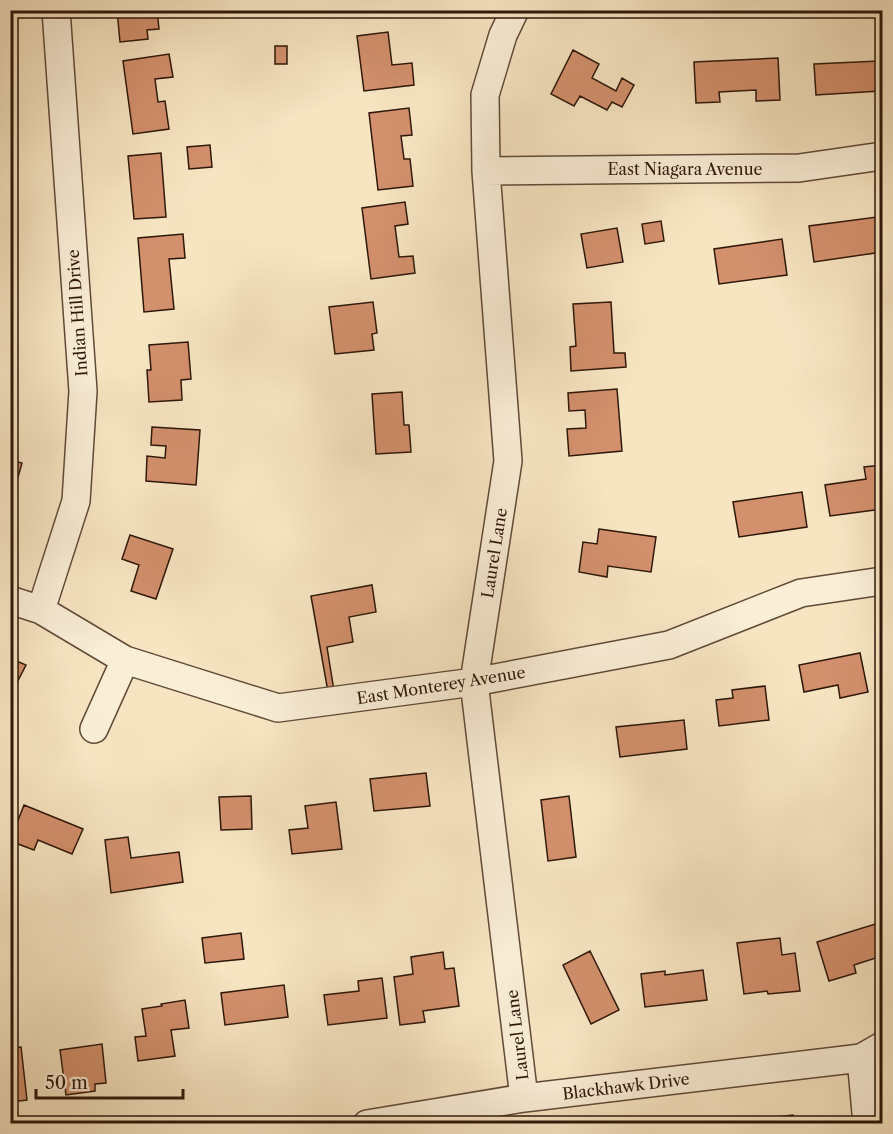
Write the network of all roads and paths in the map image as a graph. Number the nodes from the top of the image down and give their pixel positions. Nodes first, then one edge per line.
1 (56, 10) edge
2 (515, 10) edge
3 (882, 156) edge
4 (486, 171) junction
5 (882, 581) edge
6 (10, 600) edge
7 (41, 610) junction
8 (125, 660) junction
9 (474, 682) junction
10 (94, 729) dead end
11 (872, 1052) edge
12 (524, 1098) junction
13 (367, 1124) edge
14 (867, 1124) edge

1 - 7 street, Indian Hill Drive
2 - 4 street, Laurel Lane
3 - 4 street, East Niagara Avenue
4 - 9 street, Laurel Lane
5 - 9 street, East Monterey Avenue
6 - 7 street, East Monterey Avenue
7 - 8 street, East Monterey Avenue
8 - 9 street, East Monterey Avenue
8 - 10 street
9 - 12 street, Laurel Lane
11 - 12 street, Blackhawk Drive
11 - 14 street
12 - 13 street, Blackhawk Drive

